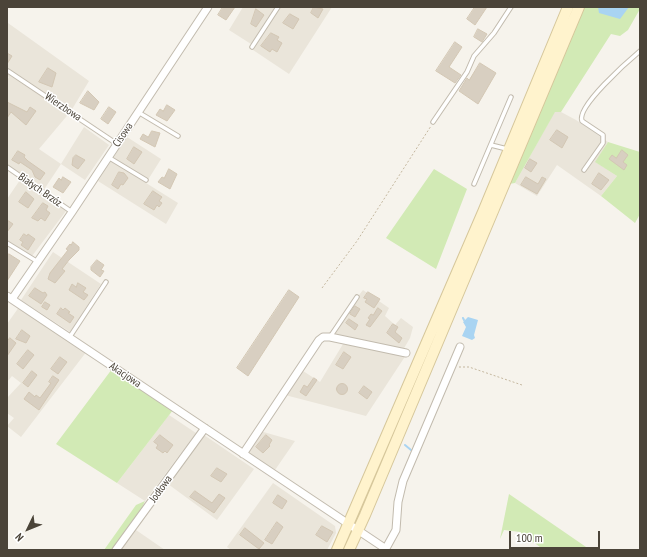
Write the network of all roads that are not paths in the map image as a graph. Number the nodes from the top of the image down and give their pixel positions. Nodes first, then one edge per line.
1 (208, 7) edge
2 (278, 7) edge
3 (511, 7) edge
4 (568, 7) edge
5 (579, 7) edge
6 (252, 47) dead end
7 (640, 51) edge
8 (8, 71) dead end
9 (511, 97) dead end
10 (138, 112) junction
11 (433, 122) road end
12 (178, 136) dead end
13 (117, 144) junction
14 (491, 145) junction
15 (509, 150) junction
16 (108, 157) junction
17 (7, 167) edge
18 (584, 170) dead end
19 (146, 180) dead end
20 (474, 184) dead end
21 (72, 212) junction
22 (7, 243) edge
23 (38, 262) junction
24 (106, 282) dead end
25 (10, 297) edge
26 (357, 297) dead end
27 (330, 337) junction
28 (69, 338) junction
29 (460, 347) dead end
30 (406, 353) dead end
31 (205, 428) junction
32 (243, 454) junction
33 (349, 525) junction
34 (358, 531) junction
35 (116, 550) edge
36 (338, 550) edge
37 (349, 550) edge
38 (385, 550) edge

1 - 10 street, Cisowa
2 - 6 lane
3 - 11 lane
4 - 15 main road
5 - 34 main road
7 - 18 lane
8 - 13 lane, Wierzbowa
9 - 14 lane
10 - 12 lane
10 - 13 street, Cisowa
13 - 16 street, Cisowa
14 - 15 lane
14 - 20 lane
15 - 33 main road
16 - 19 lane
16 - 21 street, Cisowa
17 - 21 lane, Białych Brzóz
21 - 23 street, Cisowa
22 - 23 lane
23 - 25 street, Cisowa
24 - 28 lane
25 - 28 street, Akacjowa
26 - 27 lane
27 - 30 street
27 - 32 street
28 - 31 street, Akacjowa
29 - 38 street
31 - 32 street, Akacjowa
31 - 35 street, Jodłowa
32 - 33 street, Akacjowa
33 - 34 street, Akacjowa
33 - 36 main road
34 - 37 main road
34 - 38 street, Akacjowa

